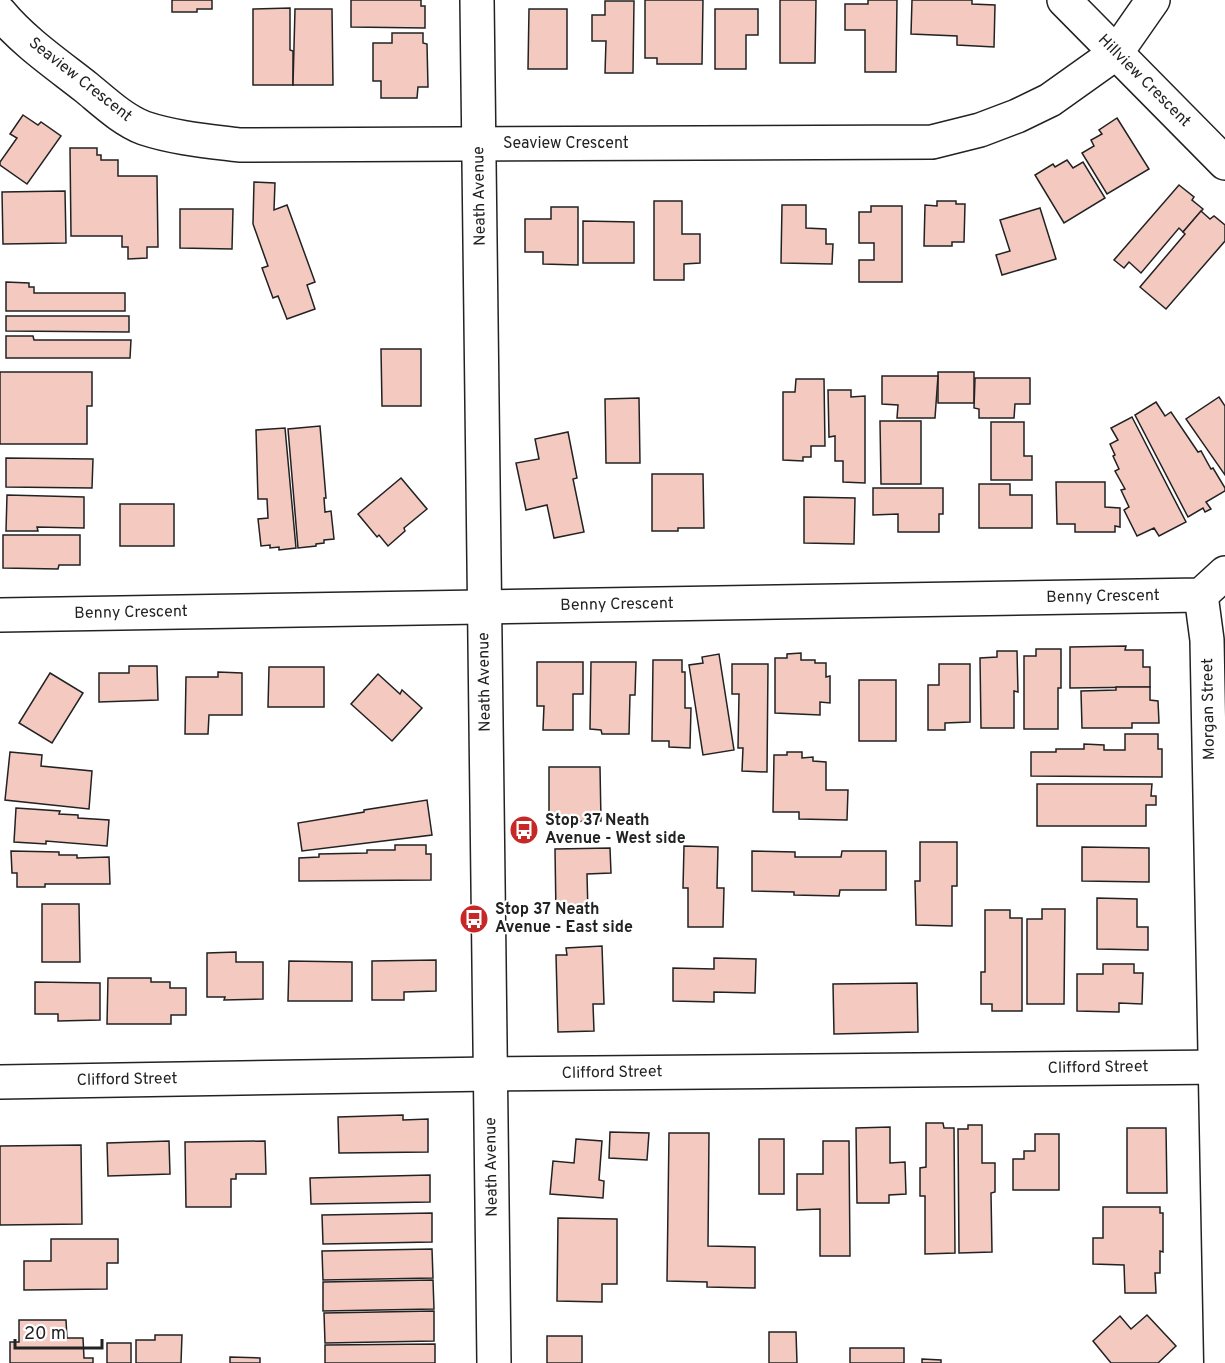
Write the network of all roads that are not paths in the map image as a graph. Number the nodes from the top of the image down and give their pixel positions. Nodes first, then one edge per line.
1 (477, 0) edge
2 (1064, 0) edge
3 (1153, 0) edge
4 (0, 13) edge
5 (1116, 53) junction
6 (479, 145) junction
7 (1225, 163) edge
8 (1225, 573) edge
9 (1201, 595) junction
10 (484, 608) junction
11 (0, 615) edge
12 (1221, 1067) edge
13 (491, 1074) junction
14 (0, 1082) edge
15 (494, 1363) edge
16 (1221, 1363) edge

1 - 6 street, Neath Avenue
2 - 5 street, Hillview Crescent
3 - 5 street, Seaview Crescent
4 - 6 street, Seaview Crescent
5 - 6 street, Seaview Crescent
5 - 7 street, Hillview Crescent
6 - 10 street, Neath Avenue
8 - 9 street
9 - 10 street, Benny Crescent
9 - 12 street, Morgan Street
10 - 11 street, Benny Crescent
10 - 13 street, Neath Avenue
12 - 13 street, Clifford Street
12 - 16 street, Morgan Street
13 - 14 street, Clifford Street
13 - 15 street, Neath Avenue

